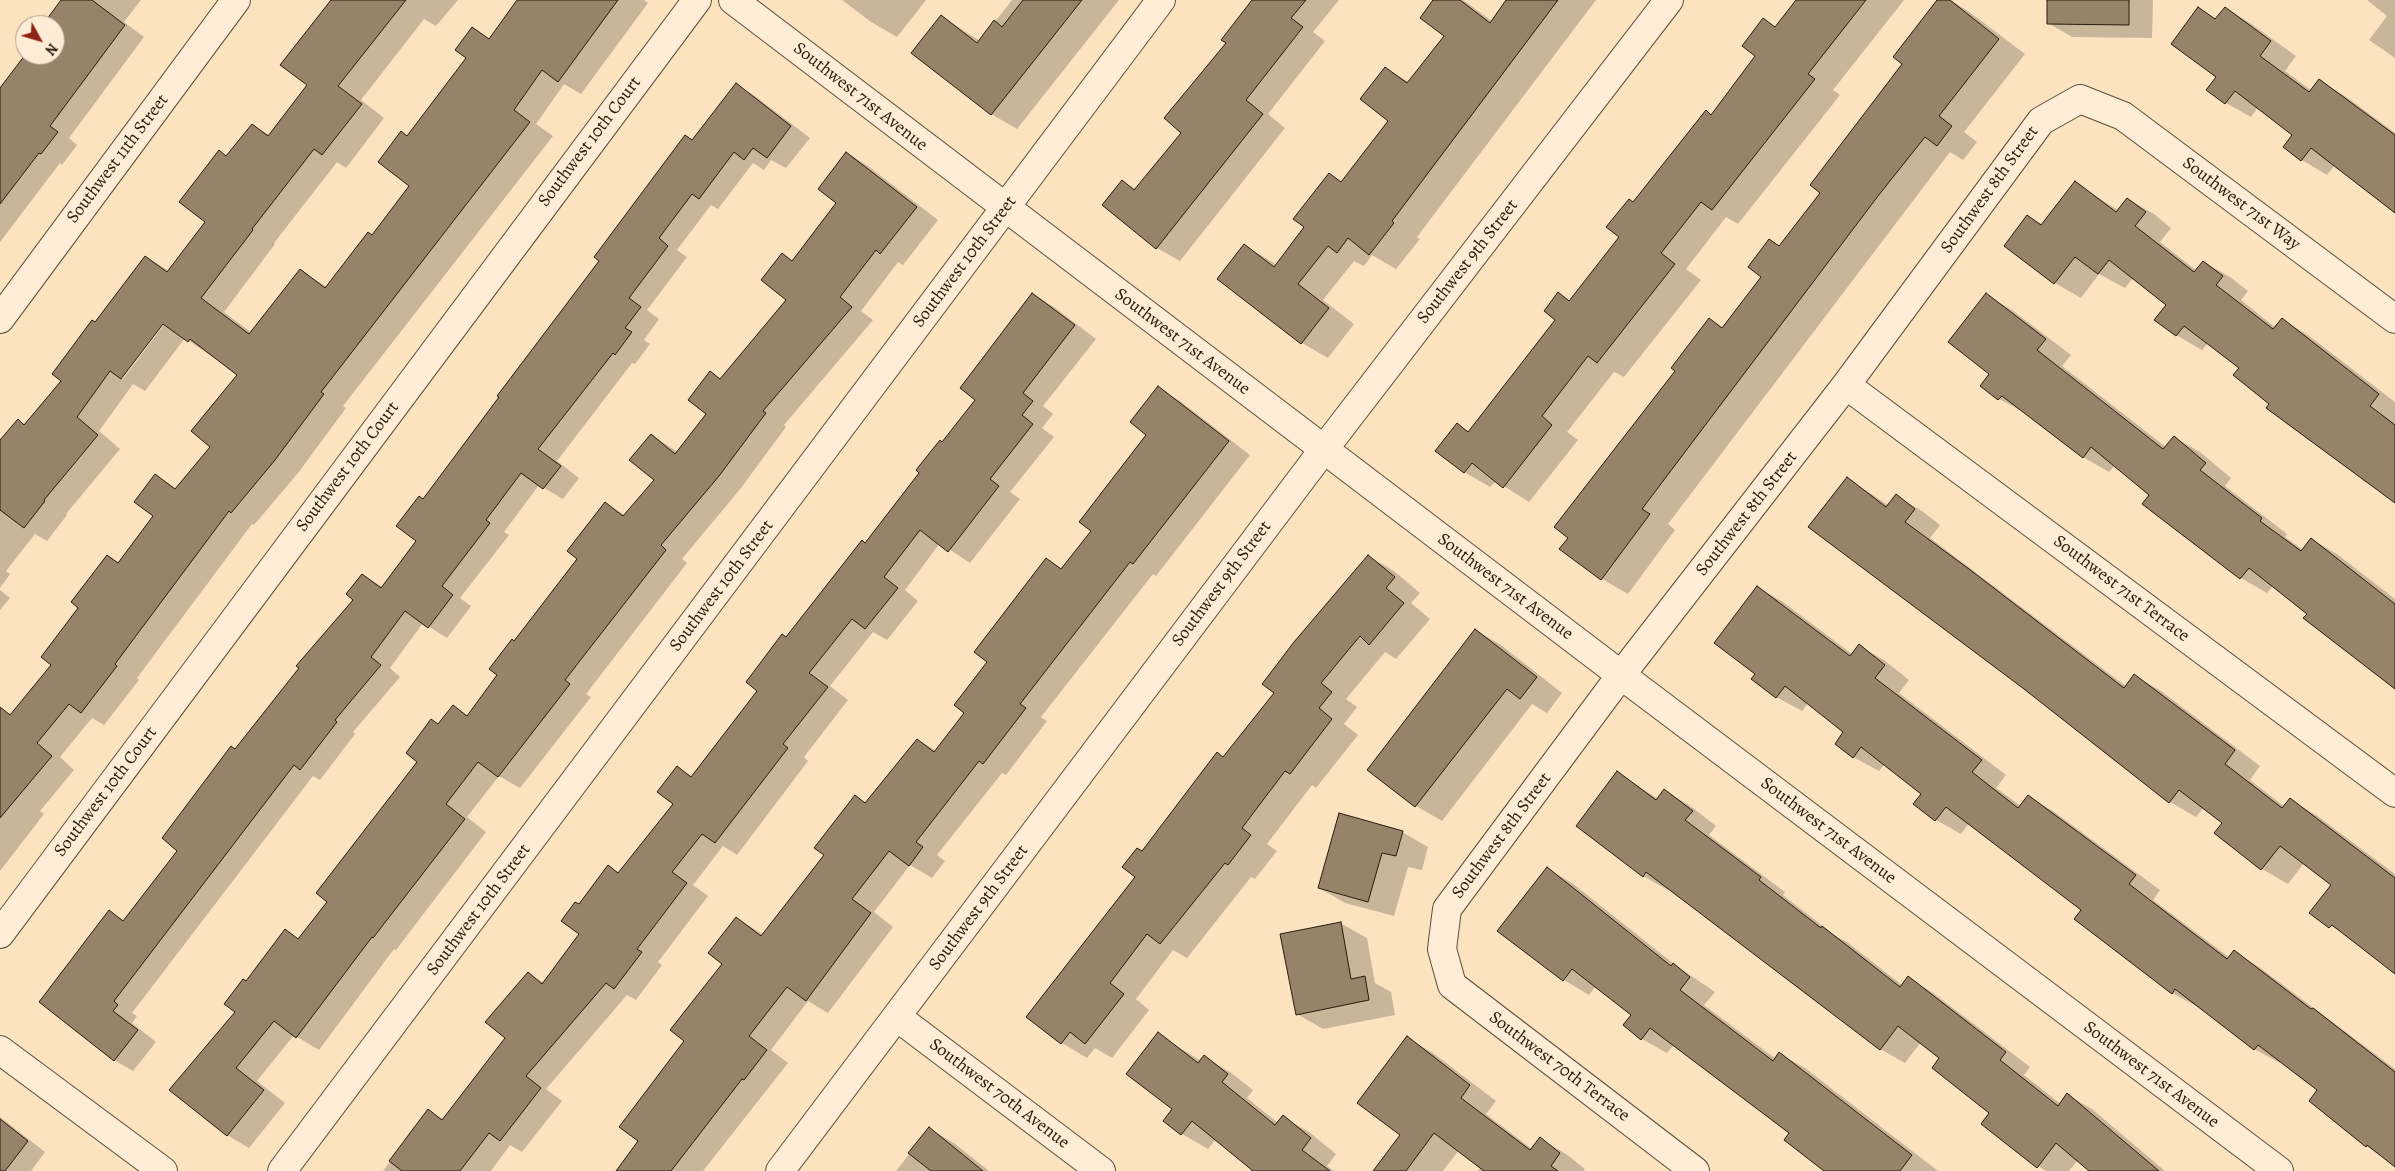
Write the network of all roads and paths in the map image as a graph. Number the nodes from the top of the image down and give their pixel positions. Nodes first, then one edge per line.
1 (236, 0) edge
2 (697, 0) edge
3 (733, 0) edge
4 (1160, 0) edge
5 (1669, 0) edge
6 (2080, 99) joint
7 (1005, 208) junction
8 (0, 319) edge
9 (2395, 319) edge
10 (1846, 385) junction
11 (1324, 449) junction
12 (1621, 676) junction
13 (2395, 793) edge
14 (0, 934) edge
15 (1442, 949) joint
16 (897, 1017) junction
17 (0, 1050) edge
18 (163, 1171) edge
19 (282, 1171) edge
20 (780, 1171) edge
21 (1101, 1171) edge
22 (1695, 1171) edge
23 (2279, 1171) edge

1 - 8 street, Southwest 11th Street
2 - 14 street, Southwest 10th Court
3 - 7 street, Southwest 71st Avenue
4 - 7 street, Southwest 10th Street
5 - 11 street, Southwest 9th Street
6 - 9 street, Southwest 71st Way
6 - 10 street, Southwest 8th Street
7 - 11 street, Southwest 71st Avenue
7 - 19 street, Southwest 10th Street
10 - 12 street, Southwest 8th Street
10 - 13 street, Southwest 71st Terrace
11 - 12 street, Southwest 71st Avenue
11 - 16 street, Southwest 9th Street
12 - 15 street, Southwest 8th Street
12 - 23 street, Southwest 71st Avenue
15 - 22 street, Southwest 70th Terrace
16 - 20 street, Southwest 9th Street
16 - 21 street, Southwest 70th Avenue
17 - 18 street

